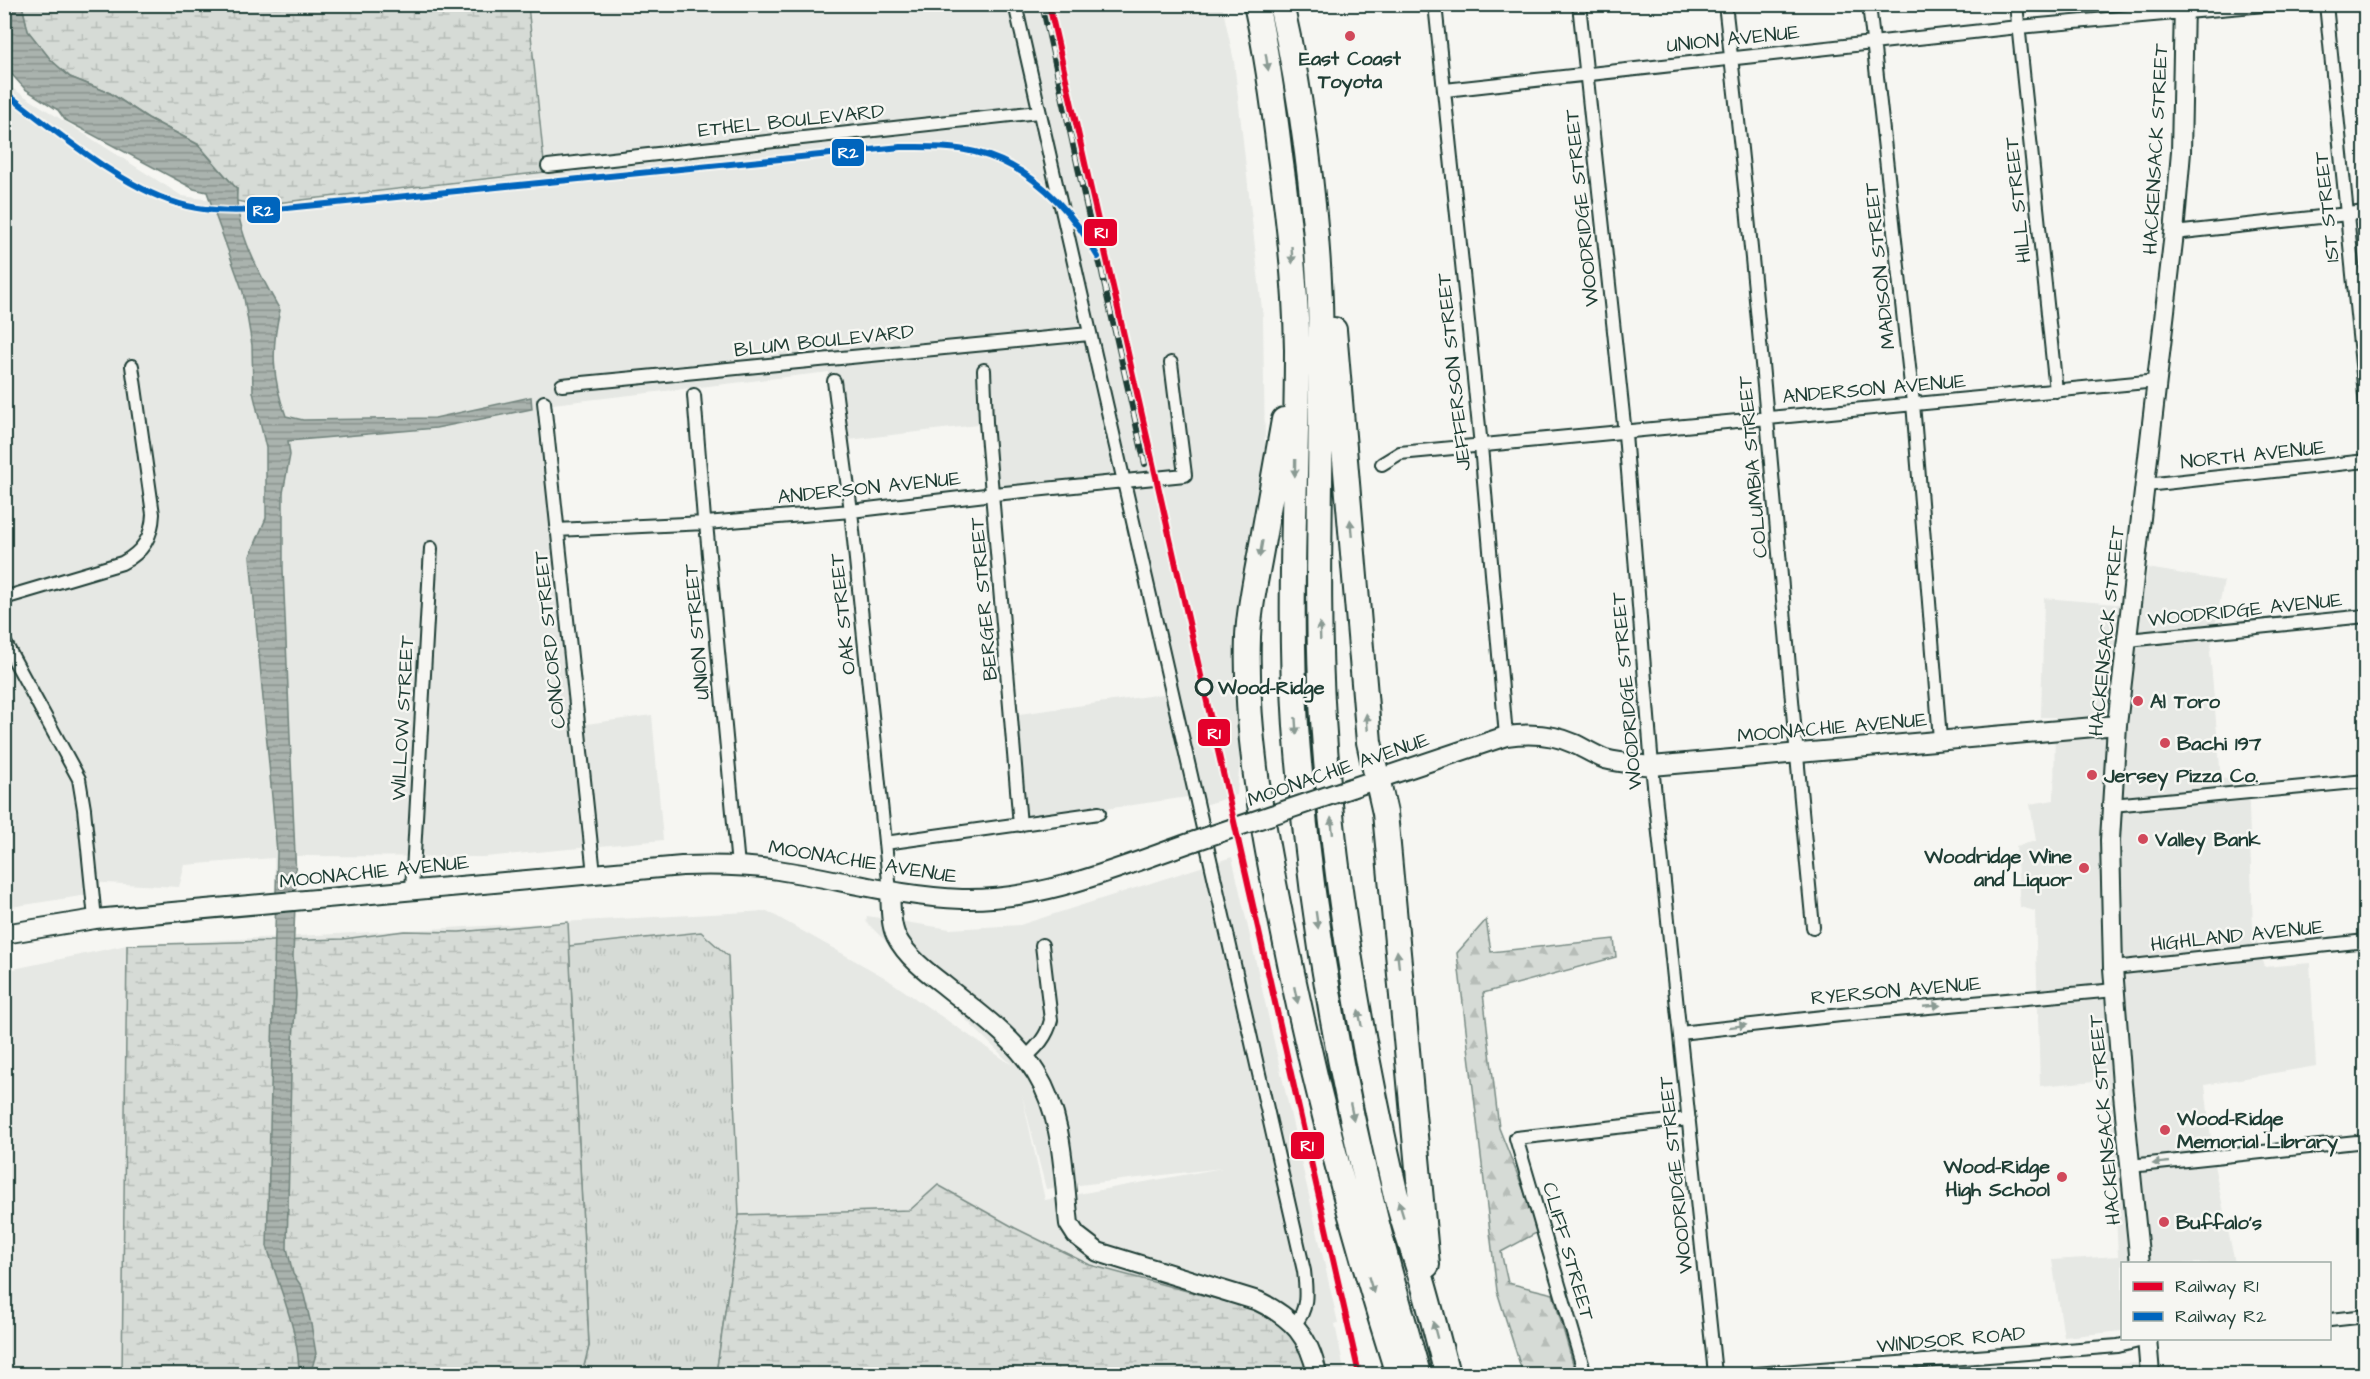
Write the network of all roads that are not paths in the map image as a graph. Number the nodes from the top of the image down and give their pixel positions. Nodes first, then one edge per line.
1 (1015, 4) edge
2 (1256, 4) edge
3 (1281, 4) edge
4 (1435, 4) edge
5 (1579, 4) edge
6 (1725, 4) edge
7 (1869, 4) edge
8 (2016, 4) edge
9 (2276, 4) edge
10 (2326, 4) edge
11 (2184, 9) edge
12 (2019, 27) junction
13 (1874, 43) junction
14 (1731, 58) junction
15 (1587, 74) junction
16 (1444, 90) junction
17 (1038, 112) junction
18 (1306, 156) junction
19 (548, 166) dead end
20 (2366, 212) edge
21 (2346, 214) junction
22 (2174, 233) junction
23 (1089, 334) junction
24 (1297, 346) junction
25 (1171, 363) dead end
26 (132, 366) dead end
27 (984, 370) dead end
28 (834, 381) dead end
29 (2157, 381) junction
30 (562, 385) dead end
31 (2056, 391) junction
32 (694, 395) dead end
33 (544, 402) dead end
34 (1913, 403) junction
35 (2366, 405) edge
36 (1768, 418) junction
37 (1625, 434) junction
38 (1481, 446) junction
39 (2366, 461) edge
40 (1382, 464) dead end
41 (1122, 481) junction
42 (2146, 485) junction
43 (994, 494) junction
44 (851, 511) junction
45 (706, 522) junction
46 (556, 530) junction
47 (431, 548) dead end
48 (4, 598) edge
49 (2366, 616) edge
50 (2128, 640) junction
51 (4, 641) edge
52 (2117, 724) junction
53 (1506, 736) junction
54 (1940, 739) junction
55 (1796, 753) junction
56 (1652, 766) junction
57 (1377, 780) junction
58 (2366, 782) edge
59 (2112, 805) junction
60 (1099, 813) dead end
61 (1262, 819) junction
62 (1020, 825) junction
63 (885, 843) junction
64 (738, 866) junction
65 (594, 873) junction
66 (412, 890) junction
67 (890, 891) junction
68 (95, 919) junction
69 (1813, 927) dead end
70 (4, 934) edge
71 (2366, 941) edge
72 (1042, 945) dead end
73 (2114, 968) junction
74 (2115, 990) junction
75 (1680, 1033) junction
76 (1025, 1058) junction
77 (1689, 1119) junction
78 (2366, 1141) edge
79 (2130, 1166) junction
80 (2140, 1262) edge
81 (1423, 1285) junction
82 (2366, 1316) edge
83 (2331, 1320) edge
84 (1294, 1324) junction
85 (2144, 1340) edge
86 (2148, 1340) edge
87 (1317, 1374) edge
88 (1398, 1374) edge
89 (1418, 1374) edge
90 (1447, 1374) edge
91 (1585, 1374) edge
92 (1715, 1374) edge
93 (1754, 1374) edge
94 (2150, 1374) edge

1 - 17 street
2 -> 24 highway
3 - 18 highway
4 - 16 street, JEFFERSON STREET
5 - 15 street, WOODRIDGE STREET
6 - 14 street, COLUMBIA STREET
7 - 13 street, MADISON STREET
8 - 12 street, HILL STREET
9 - 11 street, UNION AVENUE
10 - 21 street, 1ST STREET
11 - 12 street, UNION AVENUE
11 - 22 main road, HACKENSACK STREET
12 - 13 street, UNION AVENUE
12 - 31 street, HILL STREET
13 - 14 street, UNION AVENUE
13 - 34 street, MADISON STREET
14 - 15 street, UNION AVENUE
14 - 36 street, COLUMBIA STREET
15 - 16 street, UNION AVENUE
15 - 37 street, WOODRIDGE STREET
16 - 38 street, JEFFERSON STREET
17 - 19 street, ETHEL BOULEVARD
17 - 23 street
57 -> 18 highway
81 -> 18 highway
20 - 21 street
21 - 22 street
21 - 35 street, 1ST STREET
22 - 29 main road, HACKENSACK STREET
23 - 30 street, BLUM BOULEVARD
23 - 41 street
24 -> 61 highway
24 -> 89 highway
25 - 41 street, ANDERSON AVENUE
26 - 48 street
27 - 43 street, BERGER STREET
28 - 44 street, OAK STREET
29 - 31 street, ANDERSON AVENUE
29 - 42 main road, HACKENSACK STREET
31 - 34 street, ANDERSON AVENUE
32 - 45 street, UNION STREET
33 - 46 street, CONCORD STREET
34 - 36 street, ANDERSON AVENUE
34 - 54 street, MADISON STREET
36 - 37 street, ANDERSON AVENUE
36 - 55 street, COLUMBIA STREET
37 - 38 street, ANDERSON AVENUE
37 - 56 street, WOODRIDGE STREET
38 - 40 street, ANDERSON AVENUE
38 - 53 street, JEFFERSON STREET
39 - 42 street, NORTH AVENUE
41 - 43 street, ANDERSON AVENUE
41 - 84 street
42 - 50 main road, HACKENSACK STREET
43 - 44 street, ANDERSON AVENUE
43 - 62 street, BERGER STREET
44 - 45 street, ANDERSON AVENUE
44 - 63 street, OAK STREET
45 - 46 street, ANDERSON AVENUE
45 - 64 street, UNION STREET
46 - 65 street, CONCORD STREET
47 - 66 street, WILLOW STREET
49 - 50 street, WOODRIDGE AVENUE
50 - 52 main road, HACKENSACK STREET
51 - 68 street
52 - 54 main road, MOONACHIE AVENUE
52 - 59 main road, HACKENSACK STREET
53 - 56 main road, MOONACHIE AVENUE
53 - 57 main road, MOONACHIE AVENUE
54 - 55 main road, MOONACHIE AVENUE
55 - 56 main road, MOONACHIE AVENUE
55 - 69 street, COLUMBIA STREET
56 - 75 street, WOODRIDGE STREET
57 - 61 main road, MOONACHIE AVENUE, bridge
81 -> 57 highway
58 - 59 street
59 - 73 main road, HACKENSACK STREET
60 - 62 street, MOONACHIE AVENUE
61 - 67 main road, MOONACHIE AVENUE, bridge
61 -> 88 highway
62 - 63 street, MOONACHIE AVENUE
63 - 67 street, OAK STREET
64 - 65 main road, MOONACHIE AVENUE
64 - 67 main road, MOONACHIE AVENUE
65 - 66 main road, MOONACHIE AVENUE
66 - 68 main road, MOONACHIE AVENUE
67 - 76 main road
68 - 70 main road, MOONACHIE AVENUE
71 - 73 street, HIGHLAND AVENUE
72 - 76 street
73 - 74 main road, HACKENSACK STREET
75 -> 74 street, RYERSON AVENUE
74 - 79 main road, HACKENSACK STREET
75 - 77 street, WOODRIDGE STREET
76 - 84 main road
77 - 91 street, CLIFF STREET
77 - 92 street, WOODRIDGE STREET
78 -> 79 street
79 - 80 main road, HACKENSACK STREET
90 -> 81 highway
82 - 83 street
84 - 87 main road
85 - 93 street, WINDSOR ROAD
86 - 94 main road

